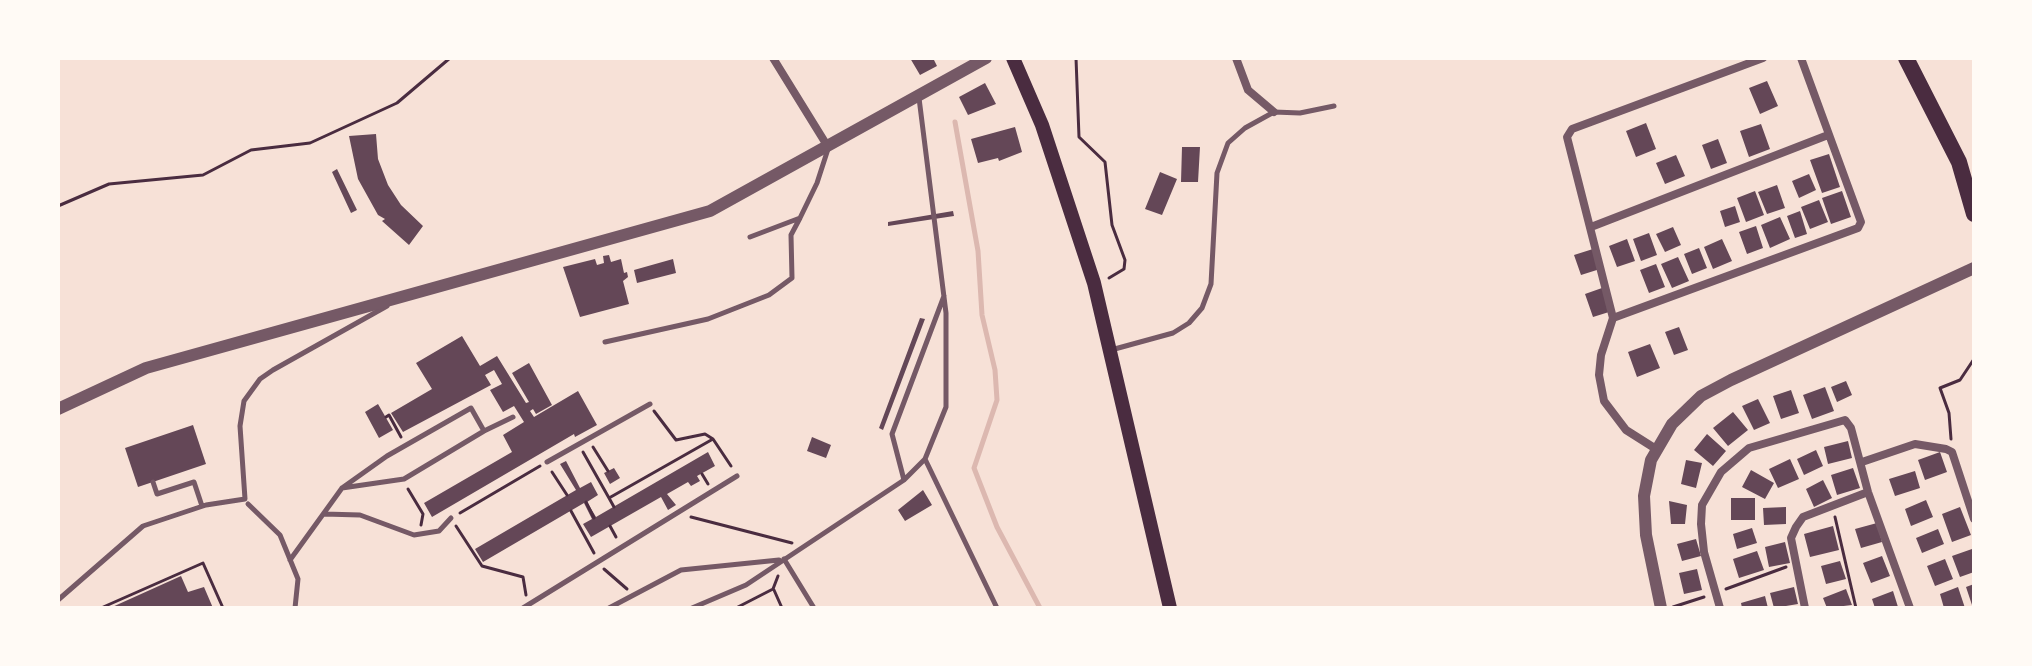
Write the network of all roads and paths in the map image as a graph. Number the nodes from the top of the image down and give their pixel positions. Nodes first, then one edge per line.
1 (450, 58) edge
2 (773, 58) edge
3 (986, 58) edge
4 (1013, 58) edge
5 (1076, 58) edge
6 (1236, 58) edge
7 (1763, 58) edge
8 (1801, 58) edge
9 (1906, 58) edge
10 (919, 97) junction
11 (1334, 106) dead end
12 (1274, 112) junction
13 (1828, 135) junction
14 (828, 148) junction
15 (1967, 160) edge
16 (58, 206) edge
17 (1974, 214) edge
18 (800, 218) junction
19 (1591, 227) junction
20 (750, 237) dead end
21 (1974, 268) edge
22 (1094, 283) junction
23 (944, 295) junction
24 (403, 297) junction
25 (1613, 318) junction
26 (605, 342) dead end
27 (1110, 351) junction
28 (1974, 359) edge
29 (650, 404) joint
30 (58, 409) edge
31 (386, 417) dead end
32 (513, 417) dead end
33 (484, 431) junction
34 (589, 439) junction
35 (713, 439) junction
36 (405, 445) junction
37 (579, 445) junction
38 (1656, 449) junction
39 (1952, 452) junction
40 (925, 459) junction
41 (547, 462) junction
42 (1862, 462) junction
43 (608, 471) dead end
44 (737, 476) joint
45 (402, 479) junction
46 (904, 480) junction
47 (153, 482) dead end
48 (342, 488) junction
49 (1868, 492) junction
50 (567, 495) dead end
51 (609, 498) junction
52 (586, 502) dead end
53 (248, 504) dead end
54 (202, 506) junction
55 (1832, 506) junction
56 (614, 507) dead end
57 (571, 511) dead end
58 (323, 513) junction
59 (423, 514) dead end
60 (675, 514) junction
61 (451, 518) joint
62 (594, 518) dead end
63 (1974, 519) edge
64 (463, 536) dead end
65 (800, 547) junction
66 (601, 559) junction
67 (784, 559) junction
68 (290, 560) junction
69 (1794, 564) junction
70 (1716, 593) junction
71 (631, 595) junction
72 (58, 600) edge
73 (524, 606) edge
74 (221, 607) edge
75 (101, 608) edge
76 (295, 608) edge
77 (609, 608) edge
78 (692, 608) edge
79 (736, 608) edge
80 (782, 608) edge
81 (814, 608) edge
82 (997, 608) edge
83 (1170, 608) edge
84 (1661, 608) edge
85 (1669, 608) edge
86 (1720, 608) edge
87 (1805, 608) edge
88 (1856, 608) edge
89 (1910, 608) edge

1 - 16 path
2 - 14 street
3 - 10 street
4 - 22 main road
5 - 22 path
6 - 12 street
7 - 19 street
8 - 13 street
9 - 15 highway
10 - 14 street
10 - 23 lane
11 - 12 lane
12 - 27 lane
13 - 19 street
13 - 25 street
14 - 18 lane
14 - 24 street
15 - 17 highway
18 - 20 lane
18 - 26 lane
19 - 25 street
21 - 38 street
22 - 27 main road
23 - 40 lane
23 - 46 lane
24 - 30 street
24 - 54 lane
25 - 38 street
27 - 83 main road
28 - 39 path
29 - 34 lane
29 - 35 path
31 - 36 path
32 - 33 lane
33 - 36 lane
33 - 45 lane
34 - 37 lane
34 - 43 path
35 - 44 path
35 - 51 path
36 - 48 lane
37 - 41 lane
37 - 51 path
38 - 84 street
39 - 42 street
39 - 63 street
40 - 46 lane
40 - 82 lane
41 - 50 path
41 - 61 path
42 - 49 street
42 - 70 street
44 - 60 lane
45 - 48 lane
45 - 59 path
46 - 65 lane
47 - 54 lane
48 - 58 lane
49 - 55 street
49 - 89 street
51 - 56 path
52 - 62 path
53 - 68 lane
54 - 72 lane
55 - 69 street
55 - 88 path
57 - 66 path
58 - 61 lane
58 - 68 lane
60 - 65 path
60 - 66 lane
64 - 73 path
65 - 67 lane
66 - 71 path
66 - 73 lane
67 - 71 lane
67 - 78 lane
67 - 81 lane
68 - 76 lane
69 - 70 path
69 - 87 street
70 - 85 path
70 - 86 street
71 - 77 lane
74 - 75 path
79 - 80 path

